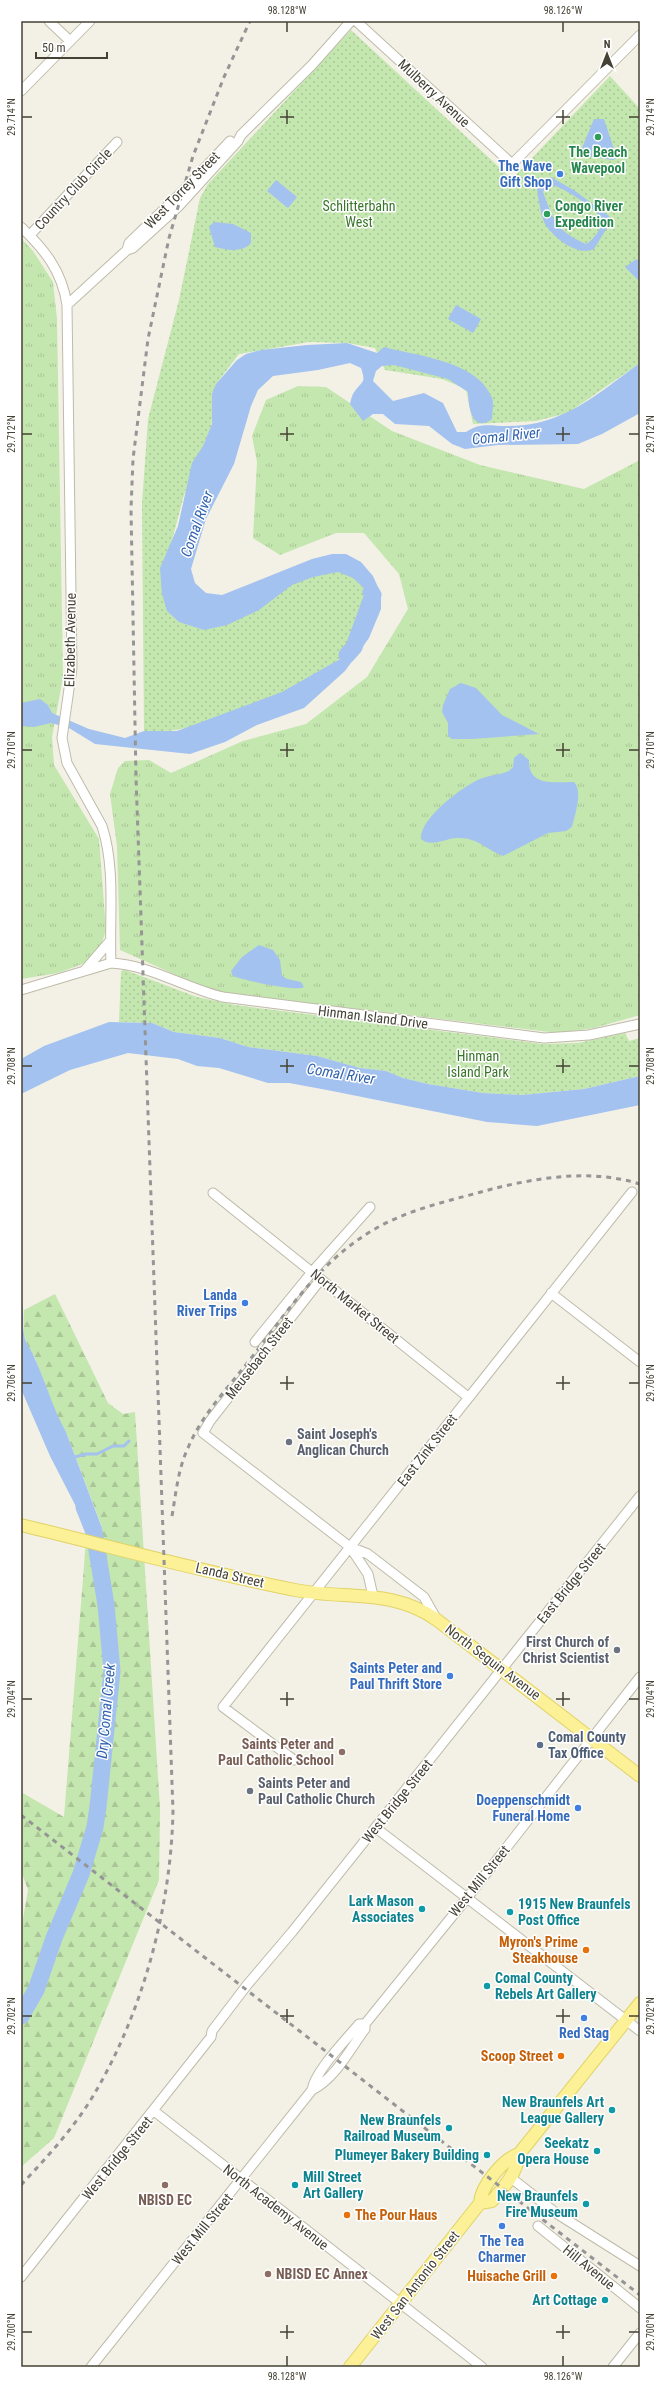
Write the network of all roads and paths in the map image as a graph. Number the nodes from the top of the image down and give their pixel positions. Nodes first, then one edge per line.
1 (49, 21) edge
2 (90, 21) edge
3 (351, 21) edge
4 (356, 21) edge
5 (640, 35) edge
6 (70, 41) junction
7 (21, 90) edge
8 (117, 142) dead end
9 (21, 227) edge
10 (30, 235) junction
11 (67, 305) junction
12 (110, 941) junction
13 (111, 963) junction
14 (85, 970) junction
15 (21, 990) edge
16 (640, 1024) edge
17 (632, 1192) dead end
18 (213, 1193) dead end
19 (370, 1207) dead end
20 (312, 1272) junction
21 (321, 1279) junction
22 (551, 1293) junction
23 (255, 1342) dead end
24 (640, 1362) edge
25 (468, 1397) junction
26 (209, 1437) joint
27 (640, 1496) edge
28 (21, 1526) edge
29 (350, 1547) junction
30 (315, 1593) junction
31 (373, 1596) junction
32 (438, 1620) junction
33 (502, 1669) junction
34 (640, 1676) edge
35 (593, 1738) junction
36 (294, 1760) dead end
37 (640, 1776) edge
38 (376, 1828) junction
39 (467, 1898) junction
40 (640, 2003) edge
41 (626, 2020) junction
42 (640, 2031) edge
43 (154, 2111) junction
44 (519, 2154) junction
45 (510, 2177) junction
46 (241, 2180) junction
47 (480, 2203) junction
48 (538, 2226) dead end
49 (640, 2266) edge
50 (21, 2277) edge
51 (400, 2303) junction
52 (640, 2308) edge
53 (640, 2333) edge
54 (91, 2367) edge
55 (350, 2367) edge
56 (482, 2367) edge
57 (612, 2367) edge

1 - 6 street
2 - 6 street
3 - 11 street, West Torrey Street
4 - 5 street, Mulberry Avenue
6 - 7 street
8 - 10 street, Country Club Circle
9 - 10 street, Elizabeth Avenue
10 - 11 street, Elizabeth Avenue
11 - 12 street, Elizabeth Avenue
12 - 13 street, Elizabeth Avenue
12 - 14 street
13 - 14 street
13 - 16 street, Hinman Island Drive
14 - 15 street
17 - 22 street, East Zink Street
18 - 20 street, North Market Street
19 - 20 street, Meusebach Street
20 - 21 street, North Market Street
20 - 23 street, Meusebach Street
21 - 25 street, North Market Street
21 - 26 street, Meusebach Street
22 - 24 street
22 - 25 street, East Zink Street
25 - 29 street, East Zink Street
26 - 29 street, North Seguin Avenue
27 - 33 street, East Bridge Street
28 - 30 main road, Landa Street
29 - 30 street, East Zink Street
29 - 31 street, North Seguin Avenue
29 - 32 street, North Seguin Avenue
30 - 31 main road, Landa Street
30 - 36 street, East Zink Street
31 - 32 main road, Landa Street
32 - 33 main road, North Seguin Avenue
33 - 35 main road, North Seguin Avenue
33 - 38 street, West Bridge Street
34 - 35 street, West Mill Street
35 - 37 main road, North Seguin Avenue
35 - 39 street, West Mill Street
38 - 39 street
38 - 43 street, West Bridge Street
39 - 41 street
39 - 46 street, West Mill Street
40 - 41 main road, West San Antonio Street
41 - 42 street
41 - 44 main road, West San Antonio Street
43 - 46 street, North Academy Avenue
43 - 50 street, West Bridge Street
44 - 45 main road, West San Antonio Street
44 - 47 main road, West San Antonio Street
45 - 47 main road, West San Antonio Street
45 - 49 street, Hill Avenue
46 - 51 street, North Academy Avenue
46 - 54 street, West Mill Street
47 - 51 main road, West San Antonio Street
48 - 52 street, Hill Avenue
51 - 55 main road, West San Antonio Street
51 - 56 street, North Academy Avenue
53 - 57 street

